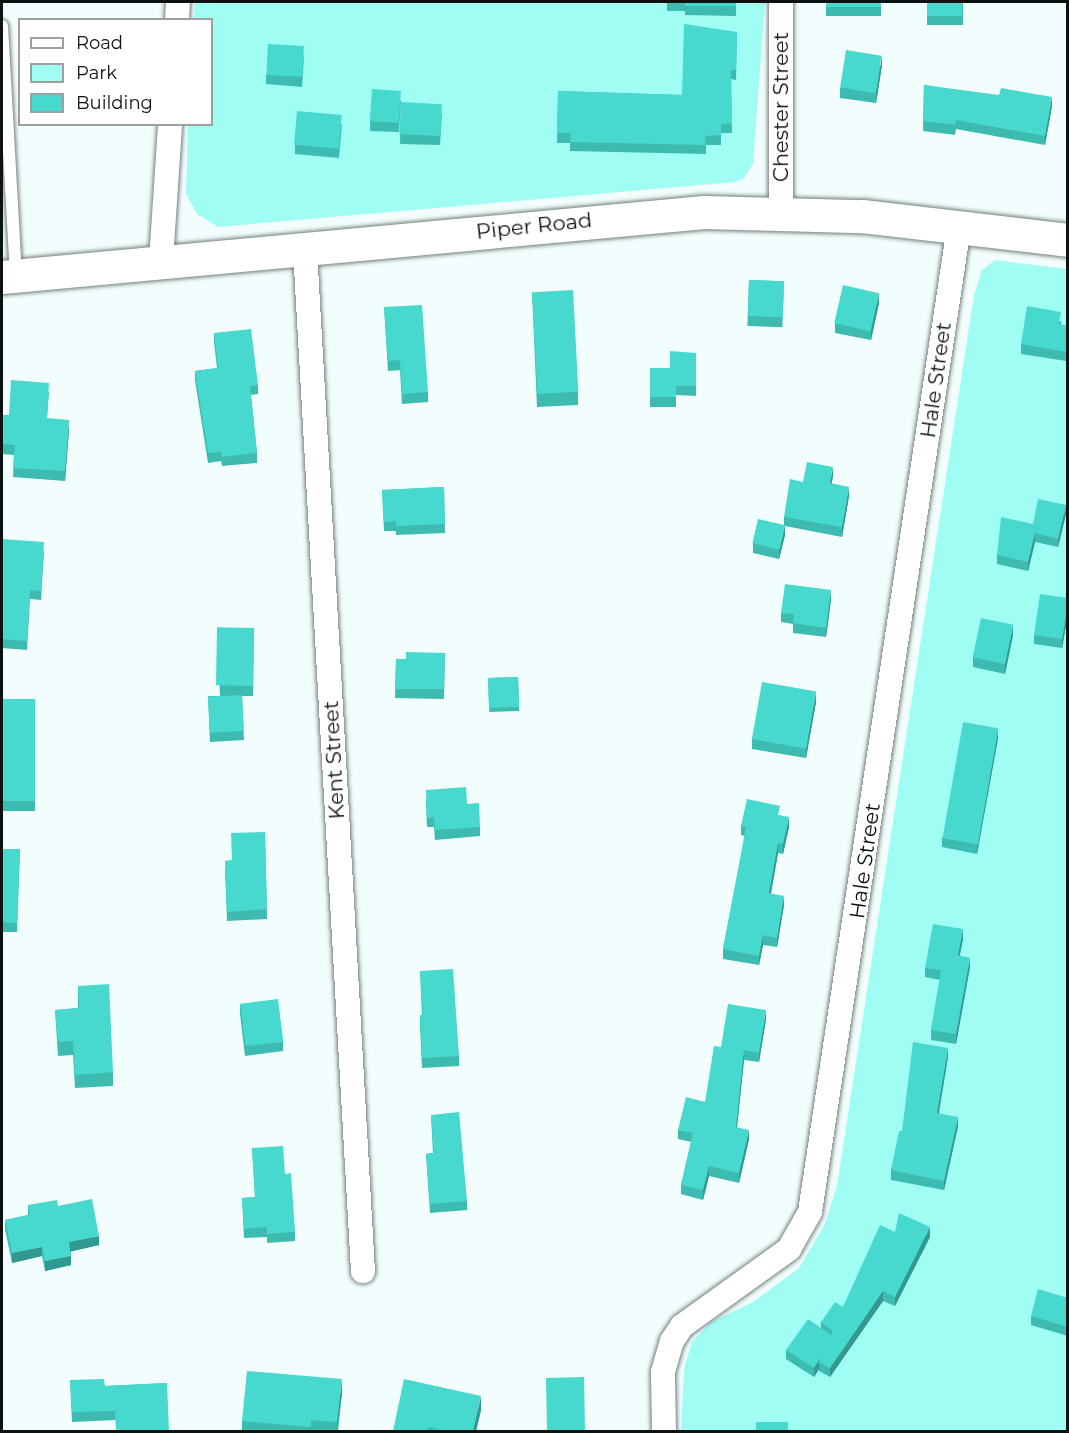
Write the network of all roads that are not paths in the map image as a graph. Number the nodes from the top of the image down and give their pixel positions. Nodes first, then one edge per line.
1 (178, 2) edge
2 (781, 2) edge
3 (177, 18) edge
4 (2, 26) edge
5 (170, 126) edge
6 (781, 212) junction
7 (959, 227) junction
8 (1068, 240) edge
9 (304, 250) junction
10 (161, 261) junction
11 (9, 276) edge
12 (363, 1271) dead end
13 (664, 1431) edge

1 - 3 street
2 - 6 street, Chester Street
4 - 11 lane
5 - 10 street
6 - 7 main road, Piper Road
6 - 9 main road, Piper Road
7 - 8 main road, Piper Road
7 - 13 street, Hale Street
9 - 10 main road, Piper Road
9 - 12 street, Kent Street
10 - 11 main road, Piper Road

